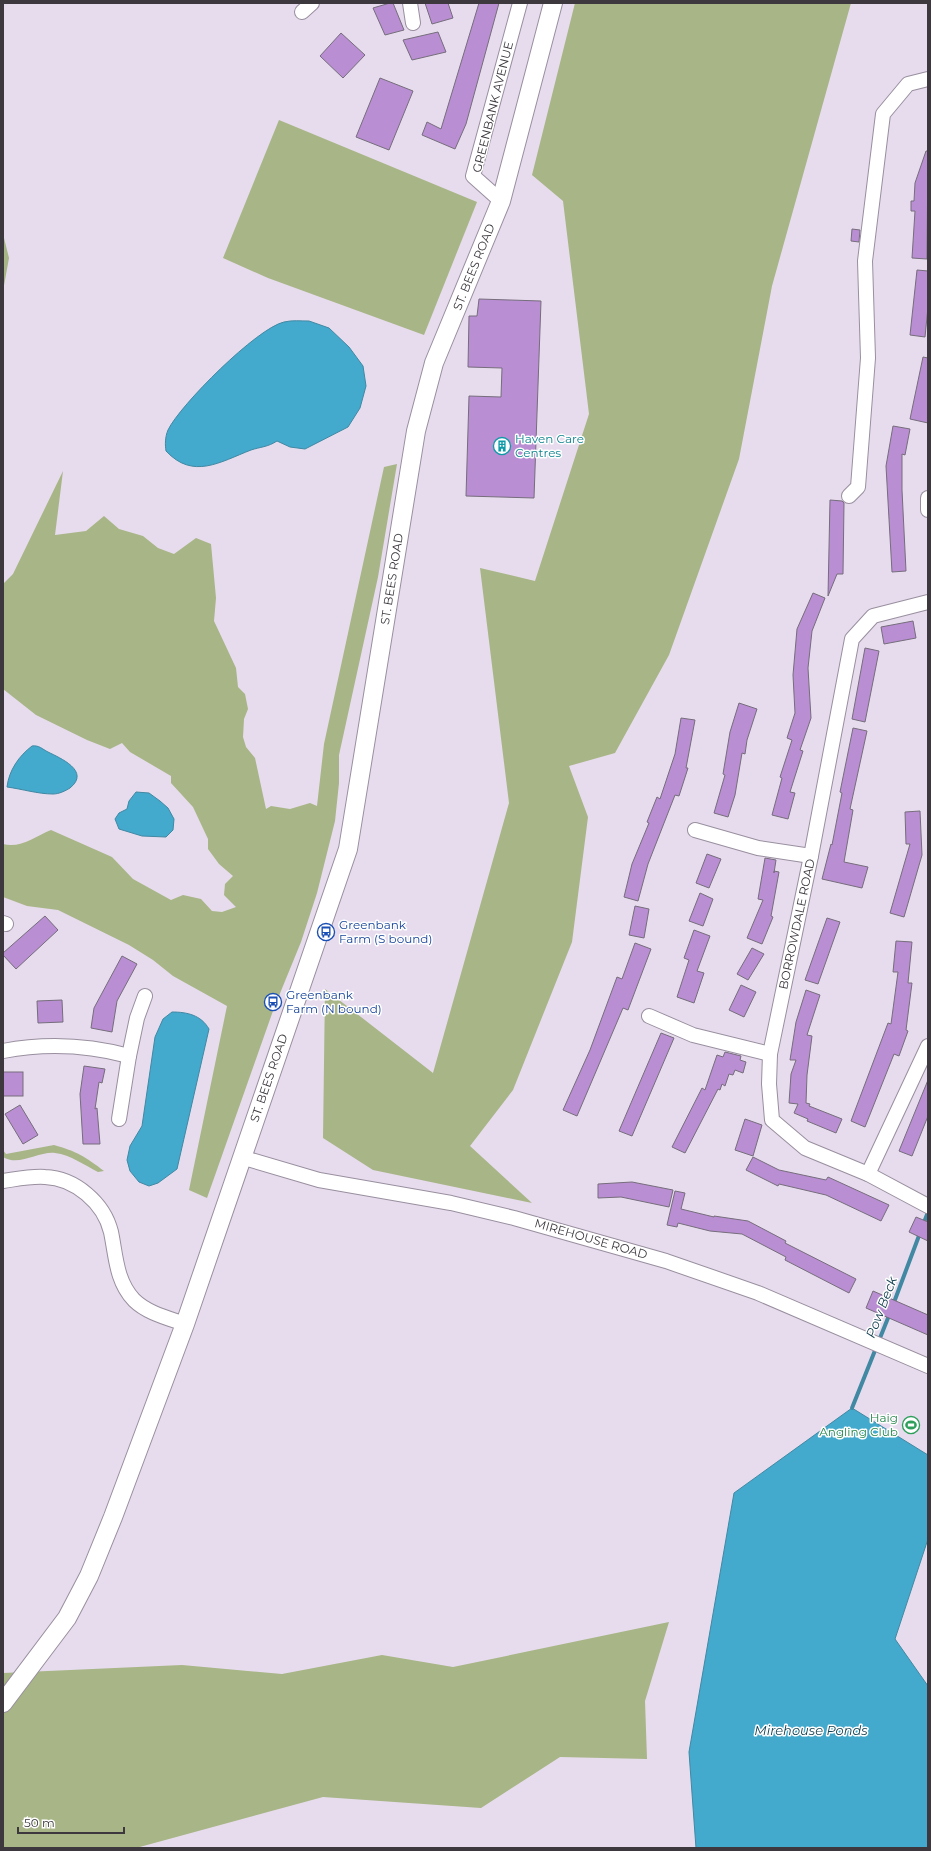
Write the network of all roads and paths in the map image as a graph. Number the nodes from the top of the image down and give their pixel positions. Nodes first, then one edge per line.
1 (410, 3) edge
2 (520, 3) edge
3 (553, 3) edge
4 (413, 22) dead end
5 (928, 79) edge
6 (501, 202) junction
7 (849, 496) dead end
8 (928, 498) edge
9 (928, 510) edge
10 (928, 602) edge
11 (695, 830) dead end
12 (811, 856) junction
13 (145, 996) dead end
14 (650, 1016) dead end
15 (3, 1051) edge
16 (770, 1054) junction
17 (926, 1055) edge
18 (129, 1056) junction
19 (119, 1119) dead end
20 (241, 1157) junction
21 (868, 1174) junction
22 (3, 1181) edge
23 (928, 1206) edge
24 (186, 1324) junction
25 (928, 1366) edge
26 (3, 1703) edge

1 - 4 street
2 - 6 street, GREENBANK AVENUE
3 - 6 main road, ST. BEES ROAD
5 - 7 street
6 - 20 main road, ST. BEES ROAD
8 - 9 street
10 - 12 street, BORROWDALE ROAD
11 - 12 street
12 - 16 street, BORROWDALE ROAD
13 - 18 street
14 - 16 street
15 - 18 street
16 - 21 street, BORROWDALE ROAD
17 - 21 street
18 - 19 street
20 - 24 main road, ST. BEES ROAD
20 - 25 street, MIREHOUSE ROAD
21 - 23 street, BORROWDALE ROAD
22 - 24 street
24 - 26 main road, ST. BEES ROAD

